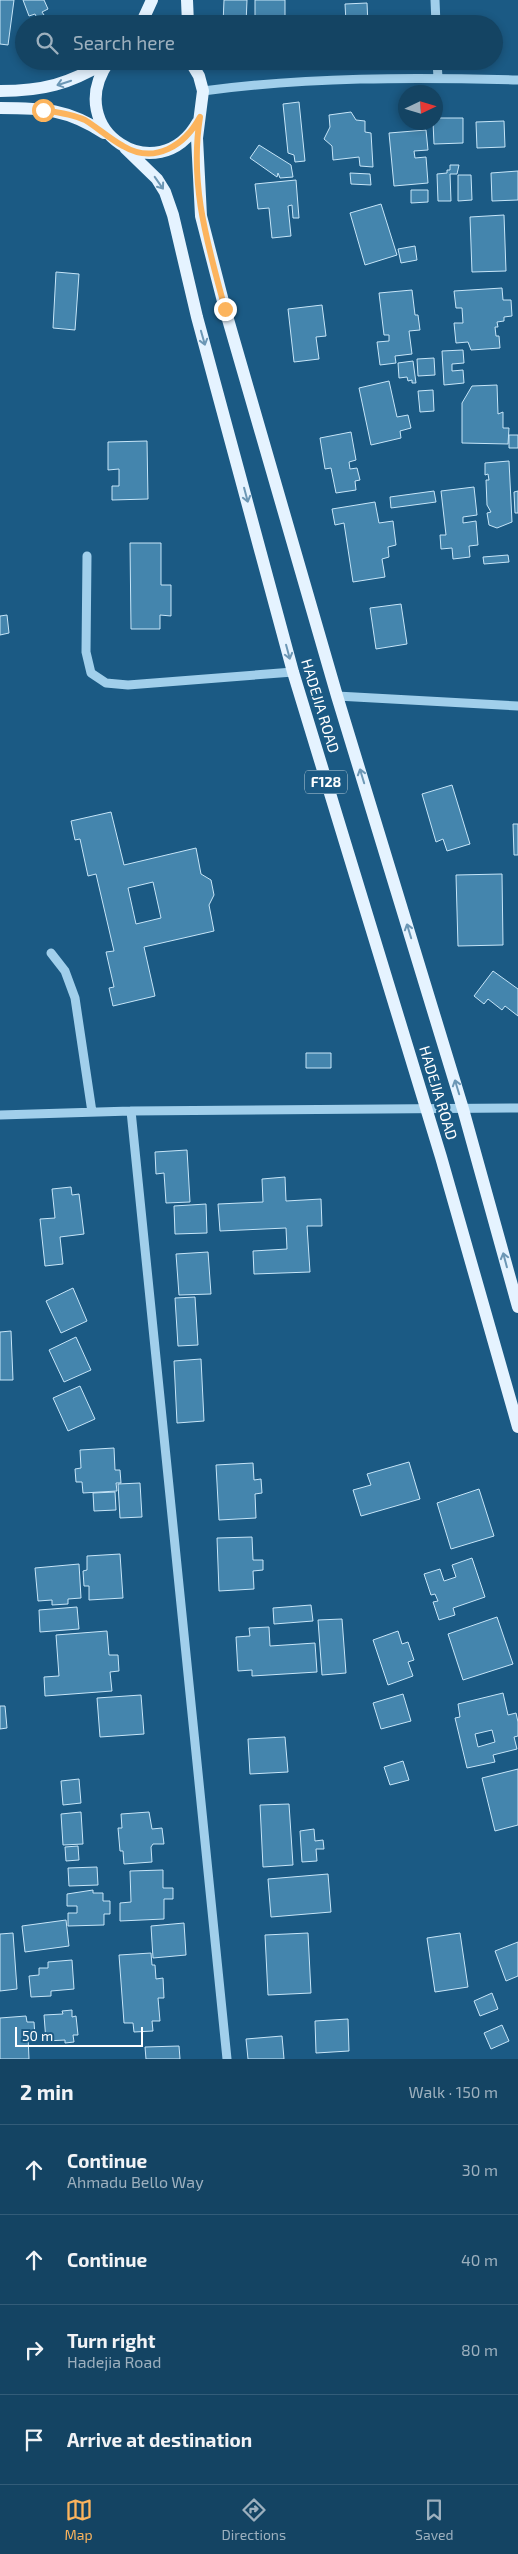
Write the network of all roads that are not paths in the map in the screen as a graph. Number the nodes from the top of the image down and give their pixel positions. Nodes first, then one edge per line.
1 (152, 0) edge
2 (187, 0) edge
3 (435, 0) edge
4 (145, 15) edge
5 (188, 15) edge
6 (436, 15) edge
7 (92, 70) edge
8 (102, 70) edge
9 (195, 70) edge
10 (197, 70) edge
11 (438, 70) edge
12 (199, 76) junction
13 (438, 78) junction
14 (518, 80) edge
15 (0, 90) edge
16 (203, 91) junction
17 (0, 108) edge
18 (200, 117) junction
19 (110, 137) junction
20 (125, 148) junction
21 (87, 556) dead end
22 (293, 672) junction
23 (337, 696) junction
24 (518, 706) edge
25 (51, 953) dead end
26 (518, 1108) edge
27 (463, 1109) junction
28 (426, 1110) junction
29 (131, 1111) junction
30 (92, 1112) junction
31 (0, 1115) edge
32 (518, 1307) edge
33 (518, 1427) edge
34 (226, 2059) edge

1 - 4 main road
2 - 5 main road
3 - 6 street
7 -> 15 main road
8 - 19 main road, F128
9 - 12 main road
10 - 12 main road, F128
11 - 13 street
12 - 16 main road, F128
13 - 14 street
13 - 16 street
16 - 18 main road, F128
17 - 19 main road
18 - 20 main road
18 - 23 main road, HADEJIA ROAD / F128
19 - 20 main road, F128
20 -> 22 main road, HADEJIA ROAD / F128
21 - 22 street
22 - 28 main road, HADEJIA ROAD / F128
23 - 24 street
27 -> 23 main road, HADEJIA ROAD / F128
25 - 30 street
26 - 27 street
27 - 28 street
32 -> 27 main road, HADEJIA ROAD / F128
28 - 29 street
28 - 33 main road, HADEJIA ROAD / F128
29 - 30 street
29 - 34 street
30 - 31 street

